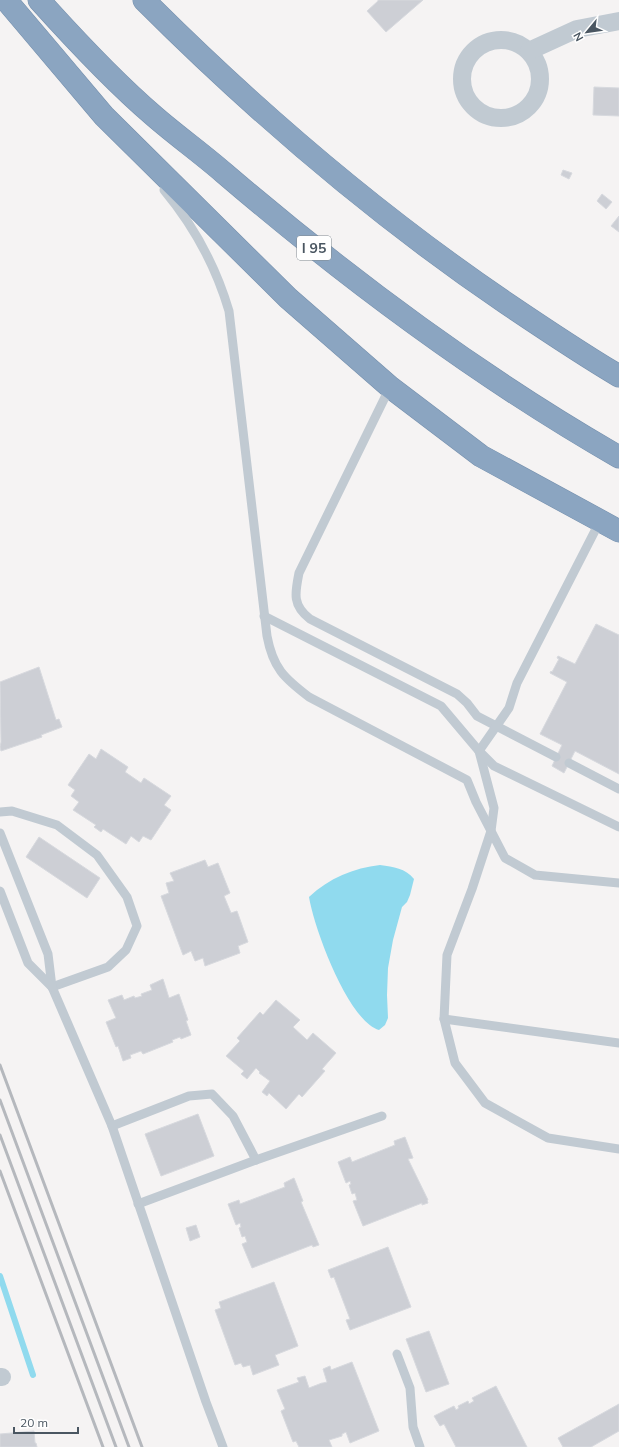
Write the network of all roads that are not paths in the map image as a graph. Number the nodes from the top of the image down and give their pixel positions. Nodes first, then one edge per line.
1 (6, 0) edge
2 (39, 0) edge
3 (144, 0) edge
4 (619, 21) edge
5 (529, 51) junction
6 (104, 116) junction
7 (619, 376) edge
8 (390, 387) junction
9 (619, 457) edge
10 (600, 521) junction
11 (619, 531) edge
12 (264, 616) junction
13 (497, 726) junction
14 (479, 751) junction
15 (556, 757) dead end
16 (569, 763) dead end
17 (619, 789) edge
18 (0, 812) edge
19 (619, 827) edge
20 (490, 831) junction
21 (0, 833) edge
22 (619, 883) edge
23 (0, 891) edge
24 (52, 987) junction
25 (444, 1019) junction
26 (619, 1043) edge
27 (382, 1116) dead end
28 (112, 1126) junction
29 (619, 1149) edge
30 (256, 1160) junction
31 (138, 1204) junction
32 (397, 1354) dead end
33 (223, 1447) edge
34 (420, 1447) edge

1 - 6 highway
2 - 9 highway, I 95
3 - 7 highway
4 - 5 street
5 - 5 street
6 - 8 highway
6 - 12 lane
8 - 10 highway
8 - 13 lane
10 - 11 highway
10 - 13 lane
12 - 14 lane
12 - 20 lane
13 - 14 lane
13 - 15 lane
14 - 19 lane
14 - 20 lane
16 - 17 lane
18 - 24 lane
20 - 22 lane
20 - 25 lane
21 - 24 lane
23 - 24 lane
24 - 28 lane
25 - 26 lane
25 - 29 lane
27 - 30 lane
28 - 30 lane
28 - 31 lane
30 - 31 lane
31 - 33 lane
32 - 34 lane

